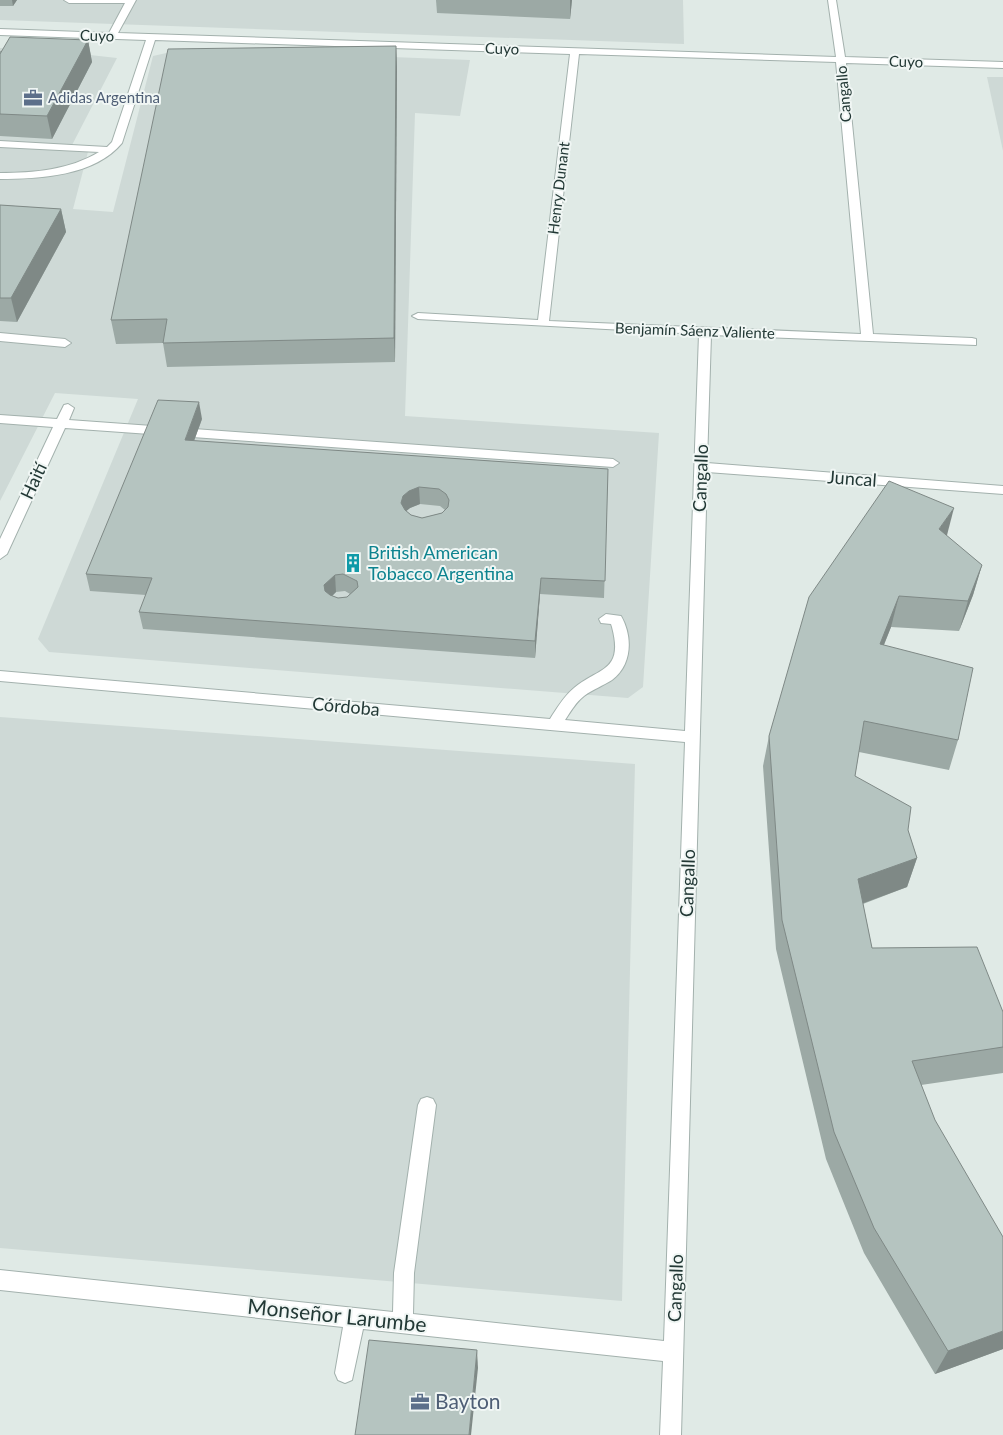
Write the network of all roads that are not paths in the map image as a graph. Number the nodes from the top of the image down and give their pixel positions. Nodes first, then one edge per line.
1 (68, 0) edge
2 (131, 0) edge
3 (832, 0) edge
4 (0, 32) edge
5 (112, 36) junction
6 (151, 37) junction
7 (575, 51) junction
8 (841, 60) junction
9 (1003, 65) edge
10 (0, 144) edge
11 (110, 150) junction
12 (49, 159) junction
13 (0, 176) edge
14 (418, 316) dead end
15 (543, 324) junction
16 (705, 331) junction
17 (0, 337) edge
18 (867, 338) junction
19 (972, 342) dead end
20 (65, 343) dead end
21 (68, 408) dead end
22 (0, 419) edge
23 (60, 423) junction
24 (613, 463) dead end
25 (701, 467) junction
26 (1003, 490) edge
27 (0, 554) edge
28 (606, 619) dead end
29 (0, 676) edge
30 (554, 725) junction
31 (693, 737) junction
32 (427, 1105) dead end
33 (0, 1280) edge
34 (355, 1318) junction
35 (403, 1323) junction
36 (674, 1352) junction
37 (345, 1373) dead end
38 (671, 1435) edge

1 - 2 street
2 - 5 street
3 - 8 street, Cangallo
4 - 5 street, Cuyo
5 - 6 street, Cuyo
6 - 7 street, Cuyo
6 - 11 street
7 - 8 street, Cuyo
7 - 15 street, Henry Dunant
8 - 9 street, Cuyo
8 - 18 street, Cangallo
10 - 12 street
11 - 12 street
11 - 12 street
12 - 13 street
14 - 15 street, Benjamín Sáenz Valiente
15 - 16 street, Benjamín Sáenz Valiente
16 - 18 street, Benjamín Sáenz Valiente
16 - 25 street, Cangallo
17 - 20 street
18 - 19 street, Benjamín Sáenz Valiente
21 - 23 street, Haití
22 - 23 street
23 - 24 street
23 - 27 street, Haití
25 - 26 street, Juncal
25 - 31 street, Cangallo
28 - 30 street
29 - 30 street, Córdoba
30 - 31 street, Córdoba
31 - 36 street, Cangallo
32 - 35 street
33 - 34 street, Monseñor Larumbe
34 - 35 street, Monseñor Larumbe
34 - 37 street
35 - 36 street, Monseñor Larumbe
36 - 38 street, Cangallo

